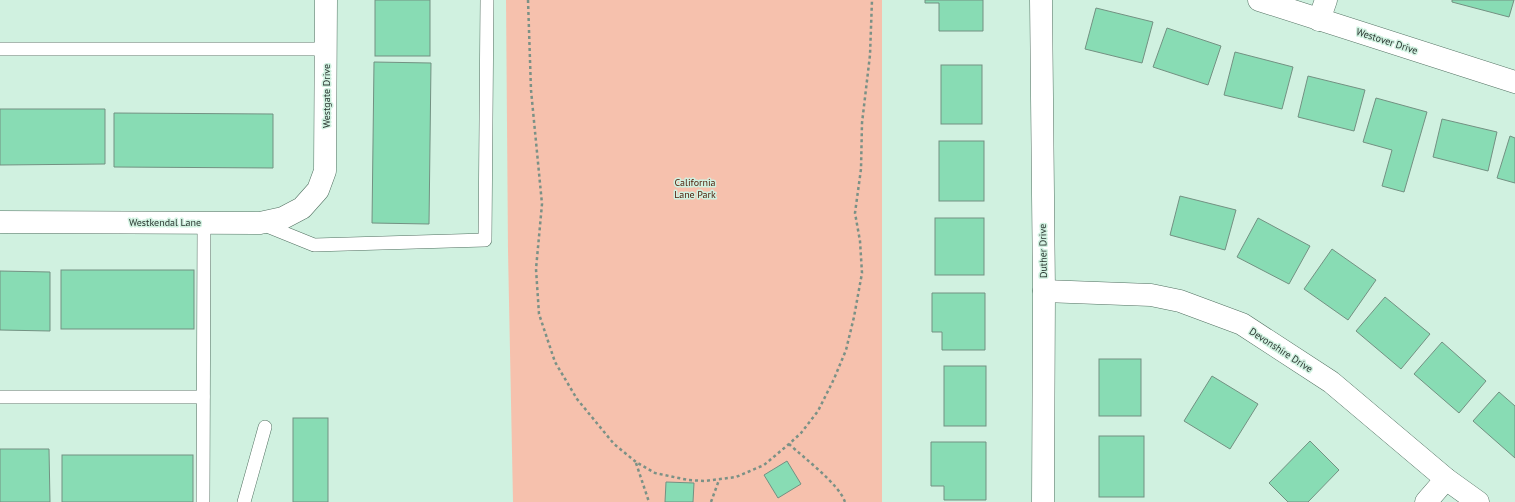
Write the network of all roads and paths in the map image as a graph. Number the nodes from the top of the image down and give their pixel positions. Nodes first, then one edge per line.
1 (326, 0) edge
2 (487, 0) edge
3 (528, 0) edge
4 (872, 0) edge
5 (1040, 0) edge
6 (1259, 0) edge
7 (1322, 10) edge
8 (0, 49) edge
9 (326, 49) junction
10 (1515, 82) edge
11 (318, 190) joint
12 (0, 222) edge
13 (204, 223) junction
14 (260, 223) junction
15 (1044, 291) junction
16 (0, 397) edge
17 (203, 397) junction
18 (265, 427) dead end
19 (789, 444) junction
20 (636, 462) junction
21 (1446, 479) junction
22 (719, 480) junction
23 (203, 502) edge
24 (244, 502) edge
25 (649, 502) edge
26 (711, 502) edge
27 (845, 502) edge
28 (1043, 502) edge
29 (1426, 502) edge
30 (1478, 502) edge

1 - 9 street, Westgate Drive
2 - 14 lane
3 - 20 path
4 - 19 path
5 - 15 street, Duther Drive
6 - 7 street, Westover Drive
7 - 10 street, Westover Drive
8 - 9 lane
9 - 11 street, Westgate Drive
11 - 14 street, Westkendal Lane
12 - 13 street, Westkendal Lane
13 - 14 street, Westkendal Lane
13 - 17 lane
15 - 21 street, Devonshire Drive
15 - 28 street, Duther Drive
16 - 17 lane
17 - 23 lane
18 - 24 lane
19 - 22 path
19 - 27 path
20 - 22 path
20 - 25 path
21 - 29 street
21 - 30 street, Devonshire Drive
22 - 26 path

